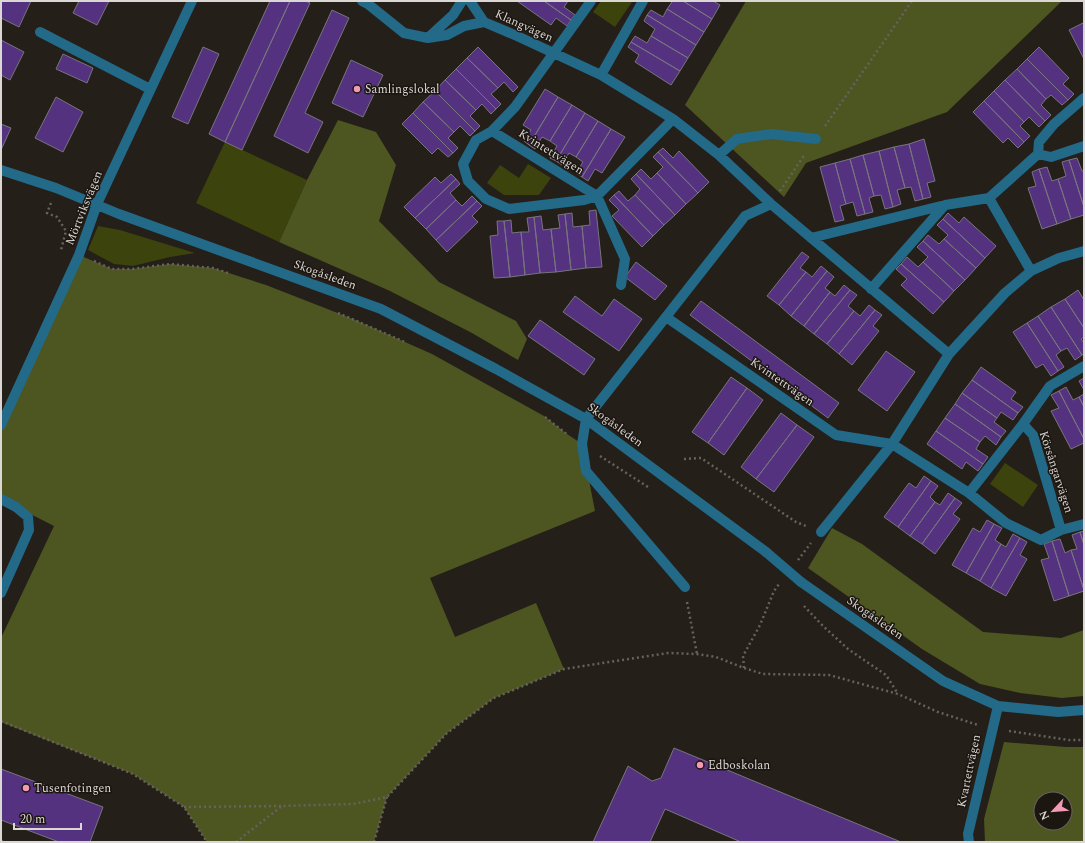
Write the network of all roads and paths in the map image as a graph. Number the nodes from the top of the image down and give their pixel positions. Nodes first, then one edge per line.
1 (192, 1) edge
2 (362, 1) edge
3 (462, 1) edge
4 (470, 1) edge
5 (591, 1) edge
6 (643, 1) edge
7 (912, 1) edge
8 (484, 22) junction
9 (40, 32) dead end
10 (428, 38) junction
11 (553, 53) junction
12 (601, 75) junction
13 (150, 89) junction
14 (1084, 98) edge
15 (673, 119) junction
16 (492, 131) junction
17 (816, 139) junction
18 (1084, 146) edge
19 (1038, 154) junction
20 (719, 155) junction
21 (1, 170) edge
22 (56, 188) junction
23 (597, 196) junction
24 (989, 198) junction
25 (97, 204) junction
26 (771, 204) junction
27 (945, 205) junction
28 (811, 238) junction
29 (62, 250) junction
30 (1084, 251) edge
31 (79, 255) junction
32 (58, 257) dead end
33 (1031, 271) junction
34 (236, 275) dead end
35 (621, 285) dead end
36 (871, 289) junction
37 (331, 310) dead end
38 (666, 316) junction
39 (410, 344) dead end
40 (949, 354) junction
41 (1084, 366) edge
42 (544, 416) dead end
43 (586, 419) junction
44 (1023, 424) junction
45 (1, 425) edge
46 (582, 444) junction
47 (892, 444) junction
48 (684, 459) dead end
49 (651, 489) dead end
50 (969, 493) junction
51 (1, 500) edge
52 (1084, 524) edge
53 (1061, 530) junction
54 (821, 532) junction
55 (797, 561) dead end
56 (783, 579) dead end
57 (685, 587) joint
58 (1, 593) edge
59 (799, 600) dead end
60 (697, 654) junction
61 (744, 668) junction
62 (898, 694) junction
63 (998, 706) junction
64 (1084, 710) edge
65 (1, 721) edge
66 (992, 728) junction
67 (1084, 740) edge
68 (387, 797) junction
69 (282, 806) junction
70 (184, 807) junction
71 (1, 841) edge
72 (4, 842) edge
73 (207, 842) edge
74 (236, 842) edge
75 (374, 842) edge
76 (969, 842) edge

1 - 13 street, Mörtviksvägen
2 - 10 street, Klangvägen
3 - 10 street
4 - 8 street, Klangvägen
5 - 11 street, Klangvägen
6 - 12 street
7 - 17 path
8 - 10 street, Klangvägen
8 - 11 street, Klangvägen
9 - 13 street
11 - 12 street, Klangvägen
11 - 16 street
12 - 15 street
13 - 25 street, Mörtviksvägen
14 - 19 street
15 - 20 street
15 - 23 street
16 - 23 street, Kvintettvägen
16 - 23 street
17 - 20 street
17 - 26 path
18 - 19 street
19 - 24 street
20 - 26 street
21 - 22 street, Skogåsleden
22 - 25 street, Skogåsleden
22 - 29 path
23 - 35 street
24 - 27 street
24 - 33 street
25 - 31 street, Mörtviksvägen
25 - 43 street, Skogåsleden
26 - 28 street
26 - 38 street
27 - 28 street
27 - 36 street
28 - 36 street
29 - 31 path
29 - 32 path
30 - 33 street
31 - 34 path
31 - 45 street, Mörtviksvägen
33 - 40 street
36 - 40 street
37 - 39 path
38 - 43 street
38 - 47 street, Kvintettvägen
40 - 47 street
41 - 44 street, Körsångarvägen
42 - 46 path
43 - 46 street
43 - 63 street, Skogåsleden, bridge
44 - 50 street, Körsångarvägen
44 - 53 street, Körsångarvägen
46 - 49 path
46 - 57 street
47 - 50 street, Körsångarvägen
47 - 54 street
48 - 54 path
50 - 53 street, Körsångarvägen
51 - 58 street
52 - 53 street, Körsångarvägen
54 - 55 path
56 - 61 path
57 - 60 path
59 - 62 path
60 - 61 path
60 - 68 path
61 - 62 path
62 - 66 path
63 - 64 street, Skogåsleden
63 - 66 street, Kvartettvägen
65 - 70 path
66 - 67 path
66 - 76 street, Kvartettvägen
68 - 69 path
68 - 75 path
69 - 70 path
69 - 74 path
70 - 73 path
71 - 72 path

